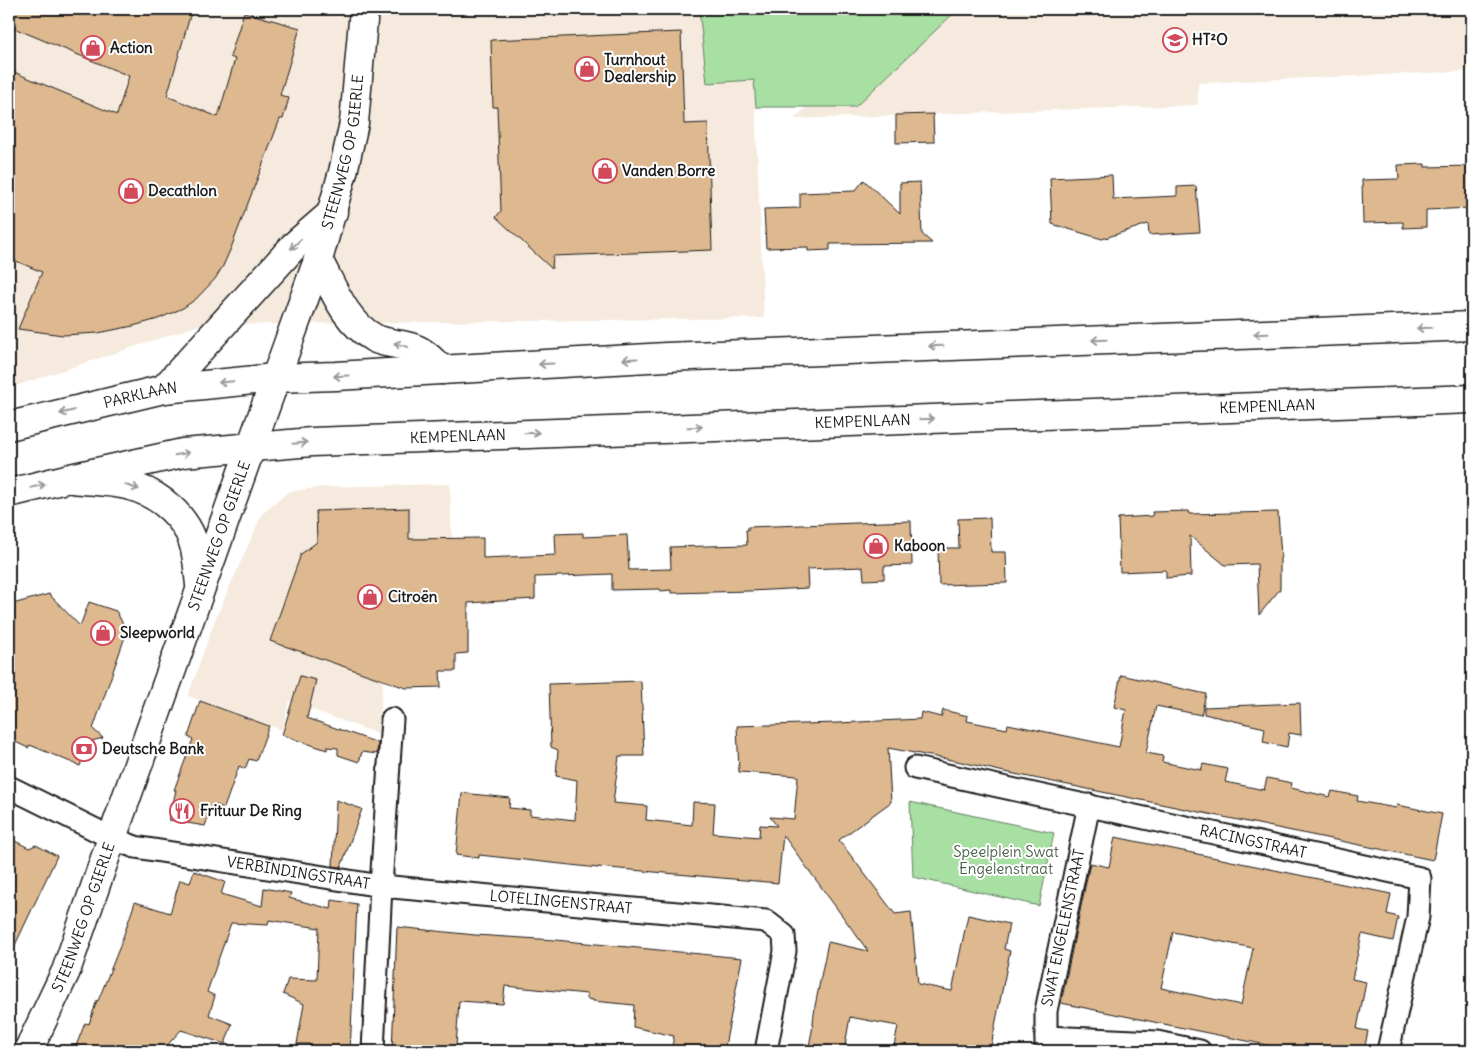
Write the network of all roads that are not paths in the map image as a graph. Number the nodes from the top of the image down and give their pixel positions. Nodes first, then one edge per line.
1 (364, 9) edge
2 (333, 212) junction
3 (318, 260) junction
4 (1472, 326) edge
5 (442, 370) junction
6 (275, 378) junction
7 (164, 389) junction
8 (1472, 399) edge
9 (9, 426) edge
10 (251, 447) junction
11 (66, 479) junction
12 (9, 493) edge
13 (201, 588) junction
14 (392, 719) dead end
15 (915, 768) dead end
16 (9, 787) edge
17 (1089, 806) junction
18 (112, 838) junction
19 (381, 886) junction
20 (1046, 1044) edge
21 (28, 1051) edge
22 (373, 1051) edge
23 (766, 1051) edge
24 (1200, 1051) edge
25 (1388, 1051) edge

1 - 2 main road, STEENWEG OP GIERLE
2 - 3 main road, STEENWEG OP GIERLE
2 -> 7 main road
5 -> 3 main road
3 - 6 main road, STEENWEG OP GIERLE
4 -> 5 main road
5 -> 6 main road
6 -> 7 main road, PARKLAAN
6 - 10 main road, STEENWEG OP GIERLE
7 -> 9 main road, PARKLAAN
10 -> 8 main road, KEMPENLAAN
11 -> 10 main road
10 - 13 main road, STEENWEG OP GIERLE
12 -> 11 main road
11 -> 13 main road
13 - 18 main road, STEENWEG OP GIERLE
14 - 19 street
15 - 17 street, RACINGSTRAAT
16 - 18 street, VERBINDINGSTRAAT
17 - 20 street, SWAT ENGELENSTRAAT
17 - 25 street, RACINGSTRAAT
18 - 19 street, VERBINDINGSTRAAT
18 - 21 main road, STEENWEG OP GIERLE
19 - 22 street, VERBINDINGSTRAAT
19 - 23 street, LOTELINGENSTRAAT
20 - 24 street

